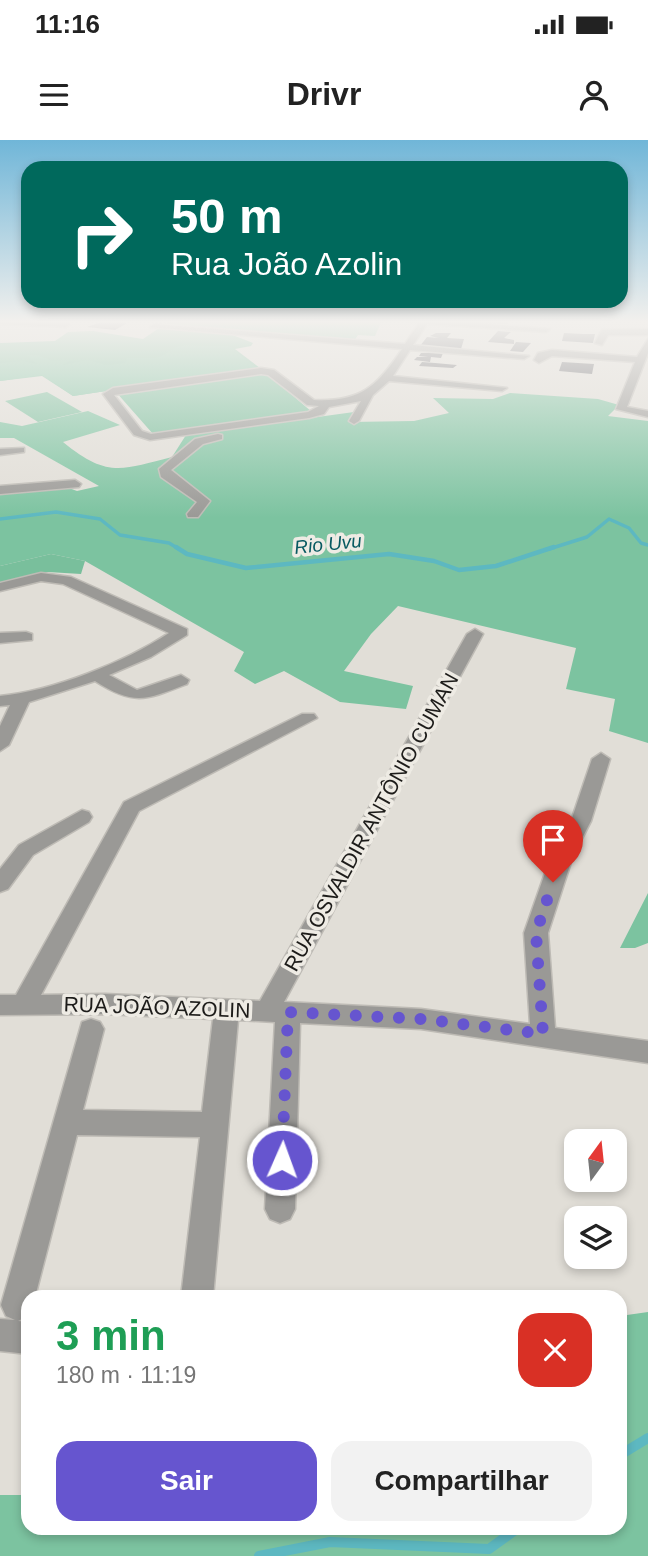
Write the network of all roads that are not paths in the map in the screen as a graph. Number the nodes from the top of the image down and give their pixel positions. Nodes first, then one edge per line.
1 (149, 386) edge
2 (288, 386) edge
3 (379, 386) edge
4 (480, 386) edge
5 (630, 386) edge
6 (502, 388) dead end
7 (369, 397) junction
8 (326, 406) junction
9 (648, 414) edge
10 (354, 421) dead end
11 (20, 450) dead end
12 (0, 452) edge
13 (75, 484) dead end
14 (0, 490) edge
15 (192, 514) dead end
16 (0, 587) edge
17 (475, 634) dead end
18 (26, 637) dead end
19 (0, 638) edge
20 (95, 674) junction
21 (181, 680) dead end
22 (21, 700) junction
23 (0, 701) edge
24 (308, 718) dead end
25 (0, 745) edge
26 (601, 759) dead end
27 (82, 817) dead end
28 (0, 884) edge
29 (12, 1005) edge
30 (227, 1008) junction
31 (277, 1011) junction
32 (91, 1029) dead end
33 (543, 1034) junction
34 (648, 1052) edge
35 (66, 1122) junction
36 (215, 1125) junction
37 (279, 1209) dead end
38 (21, 1290) edge
39 (21, 1290) edge
40 (199, 1290) edge
41 (17, 1305) dead end
42 (0, 1335) edge
43 (21, 1337) edge

1 - 8 street
2 - 8 street
3 - 7 street
4 - 6 street
5 - 9 street
7 - 8 street
7 - 10 street
8 - 15 street
11 - 12 street
13 - 14 street
16 - 20 street
17 - 31 street, RUA OSVALDIR ANTÔNIO CUMAN
18 - 19 street
20 - 21 street
20 - 22 street
22 - 23 street
22 - 25 street
24 - 29 street
26 - 33 street
27 - 28 street
29 - 30 street, RUA JOÃO AZOLIN
30 - 31 street, RUA JOÃO AZOLIN
30 - 36 street
31 - 33 street, RUA JOÃO AZOLIN
31 - 37 street
32 - 35 street
33 - 34 street, RUA JOÃO AZOLIN
35 - 36 street
35 - 38 street
36 - 40 street
39 - 41 street
42 - 43 street

